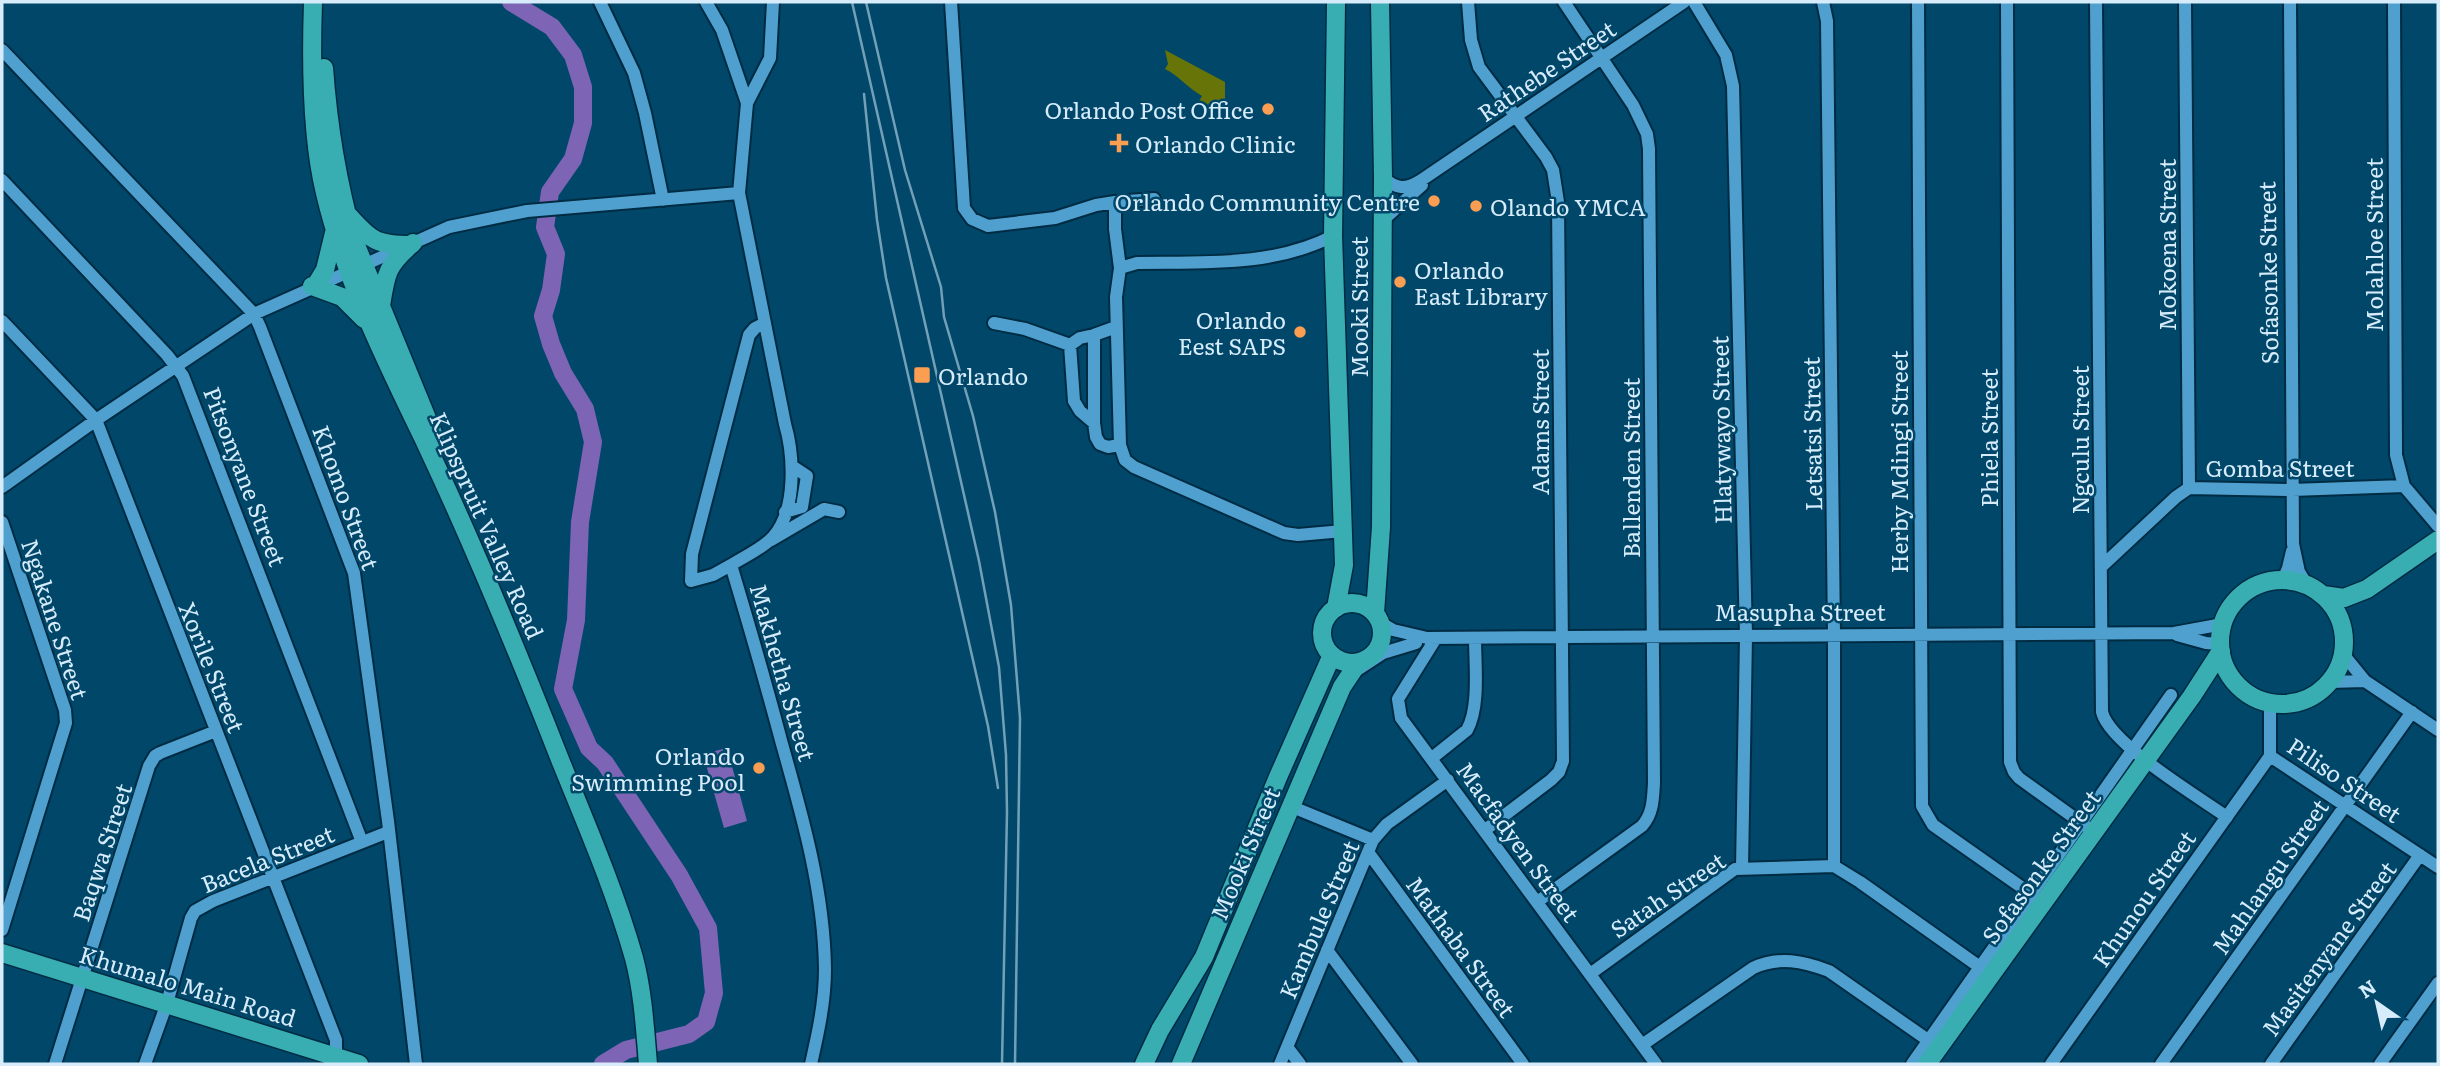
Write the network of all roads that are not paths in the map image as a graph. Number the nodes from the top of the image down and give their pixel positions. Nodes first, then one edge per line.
1 (313, 2) edge
2 (323, 2) edge
3 (600, 2) edge
4 (706, 2) edge
5 (773, 2) edge
6 (951, 2) edge
7 (1336, 2) edge
8 (1380, 2) edge
9 (1468, 2) edge
10 (1564, 2) edge
11 (1684, 2) edge
12 (1694, 2) edge
13 (1823, 2) edge
14 (1918, 2) edge
15 (2007, 2) edge
16 (2096, 2) edge
17 (2185, 2) edge
18 (2290, 2) edge
19 (2394, 2) edge
20 (2, 50) edge
21 (1603, 57) junction
22 (747, 103) junction
23 (1515, 117) junction
24 (1431, 174) junction
25 (1384, 178) junction
26 (2, 180) edge
27 (739, 193) junction
28 (1154, 199) dead end
29 (663, 200) junction
30 (1115, 202) junction
31 (346, 214) junction
32 (1382, 220) junction
33 (334, 229) junction
34 (412, 244) junction
35 (1334, 244) junction
36 (1120, 268) junction
37 (356, 269) junction
38 (314, 285) junction
39 (381, 306) junction
40 (254, 314) junction
41 (2, 321) edge
42 (765, 323) junction
43 (993, 323) dead end
44 (371, 327) junction
45 (1116, 327) junction
46 (1094, 335) junction
47 (1070, 345) junction
48 (176, 366) junction
49 (96, 420) junction
50 (1094, 423) junction
51 (1120, 445) junction
52 (2404, 486) junction
53 (2, 487) edge
54 (2189, 488) junction
55 (2292, 490) junction
56 (839, 512) dead end
57 (2, 522) edge
58 (2438, 526) edge
59 (1343, 531) junction
60 (2438, 540) edge
61 (2293, 544) junction
62 (762, 546) junction
63 (731, 565) junction
64 (2101, 567) junction
65 (2283, 580) junction
66 (2306, 585) junction
67 (2367, 589) junction
68 (2323, 595) junction
69 (1336, 608) junction
70 (1378, 618) junction
71 (2222, 624) junction
72 (2343, 629) junction
73 (2011, 634) junction
74 (2100, 634) junction
75 (2174, 634) junction
76 (1835, 635) junction
77 (1920, 635) junction
78 (1651, 636) junction
79 (1746, 636) junction
80 (1561, 637) junction
81 (1475, 638) junction
82 (1426, 640) junction
83 (1378, 646) junction
84 (2220, 647) junction
85 (1329, 651) junction
86 (2343, 654) junction
87 (1354, 669) junction
88 (2234, 681) junction
89 (2365, 681) junction
90 (2329, 682) junction
91 (2171, 695) dead end
92 (2192, 696) junction
93 (2270, 702) junction
94 (2412, 712) junction
95 (2438, 730) edge
96 (216, 731) junction
97 (2139, 754) junction
98 (2270, 756) junction
99 (1432, 758) junction
100 (1448, 780) junction
101 (1290, 806) junction
102 (2345, 806) junction
103 (2227, 817) junction
104 (2087, 827) junction
105 (1485, 830) junction
106 (388, 832) junction
107 (362, 842) junction
108 (1371, 846) junction
109 (2420, 855) junction
110 (1834, 866) junction
111 (2438, 867) edge
112 (1742, 868) junction
113 (273, 877) junction
114 (2037, 898) junction
115 (1537, 902) junction
116 (2, 930) edge
117 (1327, 950) junction
118 (2, 953) edge
119 (1985, 971) junction
120 (1590, 974) junction
121 (84, 978) junction
122 (2438, 983) edge
123 (646, 999) junction
124 (167, 1003) junction
125 (1934, 1044) junction
126 (1642, 1045) junction
127 (1287, 1047) junction
128 (333, 1060) edge
129 (55, 1064) edge
130 (145, 1064) edge
131 (359, 1064) edge
132 (416, 1064) edge
133 (648, 1064) edge
134 (658, 1064) edge
135 (811, 1064) edge
136 (1144, 1064) edge
137 (1181, 1064) edge
138 (1280, 1064) edge
139 (1300, 1064) edge
140 (1412, 1064) edge
141 (1523, 1064) edge
142 (1656, 1064) edge
143 (1912, 1064) edge
144 (1927, 1064) edge
145 (2051, 1064) edge
146 (2161, 1064) edge
147 (2270, 1064) edge
148 (2380, 1064) edge

1 - 33 main road, Klipspruit Valley Road
2 - 31 main road, Klipspruit Valley Road
3 - 29 street
4 - 22 street
5 - 22 street
6 - 30 street
7 - 35 main road, Mooki Street
8 - 25 main road, Mooki Street
9 - 23 street, Adams Street
10 - 21 street, Ballenden Street
11 - 21 street, Rathebe Street
12 - 79 street, Hlatywayo Street
13 - 76 street, Letsatsi Street
14 - 77 street, Herby Mdingi Street
15 - 73 street, Phiela Street
16 - 64 street, Ngculu Street
17 - 54 street, Mokoena Street
18 - 55 street, Sofasonke Street
19 - 52 street, Molahloe Street
20 - 40 street, Khomo Street
21 - 23 street, Rathebe Street
21 - 78 street, Ballenden Street
22 - 27 street, Makhetha Street
23 - 24 street, Rathebe Street
23 - 80 street, Adams Street
24 - 25 street, Rathebe Street
24 - 32 street, Rathebe Street
25 - 32 main road, Mooki Street
26 - 48 street, Pitsonyane Street
27 - 29 street
27 - 42 street, Makhetha Street
28 - 30 street
29 - 34 street
30 - 36 street
31 - 34 main road
31 - 37 main road, Klipspruit Valley Road
32 - 70 main road, Mooki Street
33 - 37 main road, Klipspruit Valley Road
33 - 38 main road
34 - 37 street
34 - 39 main road
35 - 36 street
35 - 59 main road, Mooki Street
36 - 45 street
37 - 38 street
37 - 39 main road, Klipspruit Valley Road
37 - 44 main road, Klipspruit Valley Road
38 - 40 street
38 - 44 main road
39 - 123 main road, Klipspruit Valley Road
40 - 48 street
40 - 106 street, Khomo Street
41 - 49 street, Xorile Street
42 - 62 street, Makhetha Street
42 - 63 street
43 - 47 street
44 - 123 main road, Klipspruit Valley Road
45 - 46 street
45 - 51 street
46 - 47 street
46 - 50 street
47 - 50 street
48 - 49 street
48 - 107 street, Pitsonyane Street
49 - 53 street
49 - 96 street, Xorile Street
50 - 51 street
51 - 59 street
52 - 55 street, Gomba Street
52 - 58 street
54 - 55 street, Gomba Street
54 - 64 street, Gomba Street
55 - 61 street, Sofasonke Street
56 - 62 street
57 - 116 street, Ngakane Street
59 - 69 main road, Mooki Street
60 - 67 main road
61 - 65 street, Sofasonke Street
61 - 66 street, Sofasonke Street
62 - 63 street, Makhetha Street
63 - 135 street, Makhetha Street
64 - 74 street, Ngculu Street
65 - 66 main road, Sofasonke Street
65 - 71 main road, Sofasonke Street
66 - 68 main road, Sofasonke Street
67 - 68 main road
67 - 72 main road
68 - 72 main road, Sofasonke Street
69 - 70 main road
69 - 85 main road
70 - 82 street, Masupha Street
70 - 83 main road
71 - 75 street, Masupha Street
71 - 84 main road, Sofasonke Street
72 - 86 main road, Sofasonke Street
73 - 74 street, Masupha Street
73 - 77 street, Masupha Street
73 - 104 street, Phiela Street
74 - 75 street, Masupha Street
74 - 97 street, Ngculu Street
75 - 84 street, Masupha Street
76 - 77 street, Masupha Street
76 - 79 street, Masupha Street
76 - 110 street, Letsatsi Street
77 - 114 street, Herby Mdingi Street
78 - 79 street, Masupha Street
78 - 80 street, Masupha Street
78 - 115 street, Ballenden Street
79 - 112 street, Hlatywayo Street
80 - 81 street, Masupha Street
80 - 105 street, Adams Street
81 - 82 street, Masupha Street
81 - 99 street
82 - 83 street, Masupha Street
82 - 87 street
82 - 99 street, Macfadyen Street
83 - 87 main road
84 - 88 main road, Sofasonke Street
84 - 92 main road, Sofasonke Street
85 - 87 main road
85 - 136 main road, Mooki Street
86 - 89 street
86 - 90 main road, Sofasonke Street
87 - 101 main road, Mooki Street
88 - 92 main road
88 - 93 main road
89 - 90 street
89 - 94 street
90 - 93 main road
91 - 97 street
92 - 97 main road, Sofasonke Street
93 - 98 street, Piliso Street
94 - 95 street
94 - 102 street, Mahlangu Street
96 - 113 street, Xorile Street
96 - 121 street, Baqwa Street
97 - 103 street, Ngculu Street
97 - 104 main road, Sofasonke Street
98 - 102 street, Piliso Street
98 - 103 street, Khunou Street
99 - 100 street, Macfadyen Street
100 - 105 street, Macfadyen Street
100 - 108 street, Kambule Street
101 - 108 street
101 - 137 main road, Mooki Street
102 - 109 street, Piliso Street
102 - 146 street, Mahlangu Street
103 - 145 street, Khunou Street
104 - 114 main road, Sofasonke Street
105 - 115 street, Macfadyen Street
106 - 107 street, Bacela Street
106 - 132 street, Khomo Street
107 - 113 street, Bacela Street
108 - 117 street, Kambule Street
108 - 141 street, Mathaba Street
109 - 111 street, Piliso Street
109 - 147 street, Masitenyane Street
110 - 112 street, Satah Street
110 - 119 street
112 - 120 street, Satah Street
113 - 124 street, Bacela Street
113 - 128 street, Xorile Street
114 - 119 main road, Sofasonke Street
115 - 120 street, Macfadyen Street
117 - 127 street, Kambule Street
117 - 140 street
118 - 121 main road, Khumalo Main Road
119 - 125 main road, Sofasonke Street
120 - 126 street, Macfadyen Street
121 - 124 main road, Khumalo Main Road
121 - 129 street, Baqwa Street
122 - 148 street
123 - 133 main road, Klipspruit Valley Road
123 - 134 main road, Klipspruit Valley Road
124 - 128 main road, Khumalo Main Road
124 - 130 street, Bacela Street
125 - 126 street
125 - 143 street
125 - 144 main road, Sofasonke Street
126 - 142 street, Macfadyen Street
127 - 138 street, Kambule Street
127 - 139 street
128 - 131 main road, Khumalo Main Road

